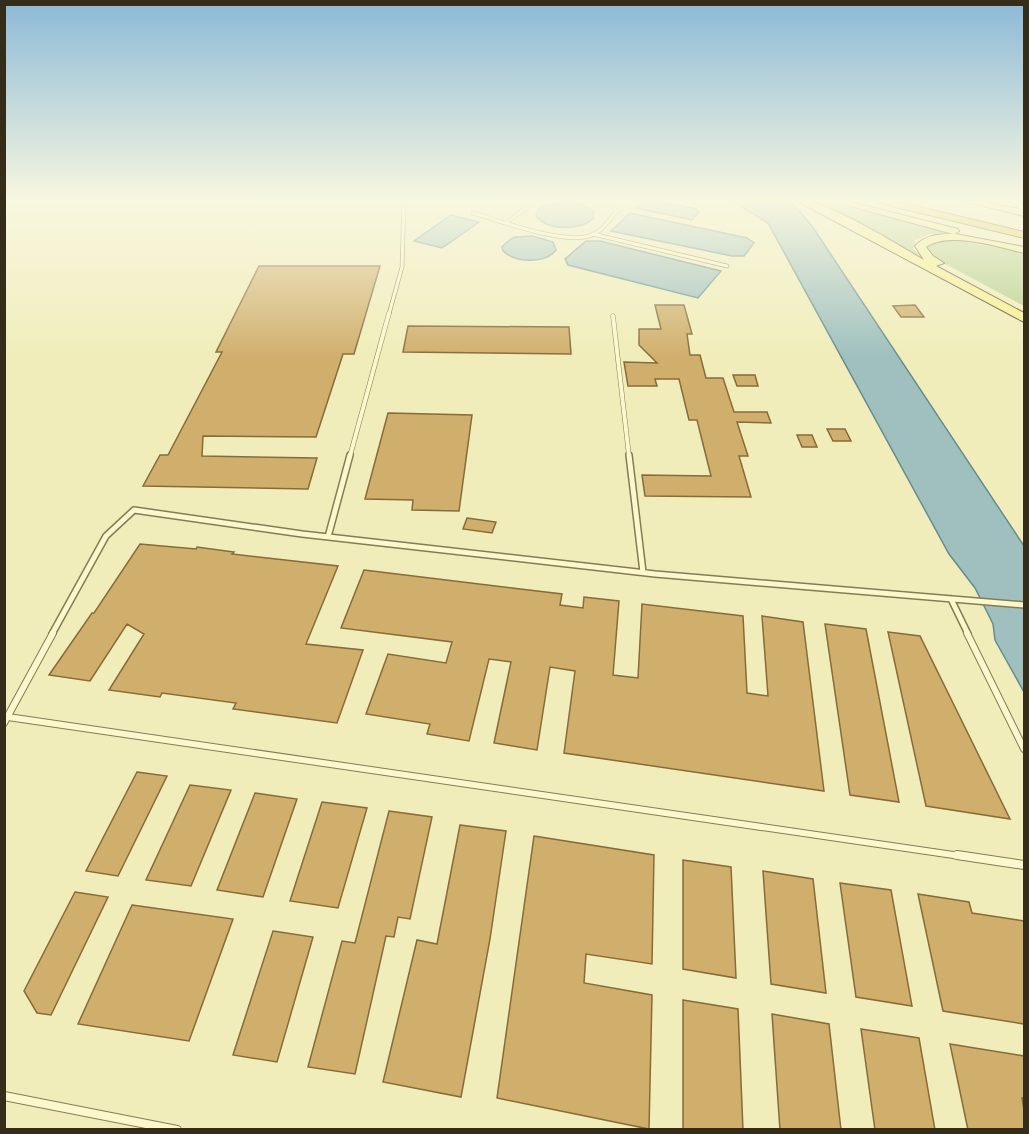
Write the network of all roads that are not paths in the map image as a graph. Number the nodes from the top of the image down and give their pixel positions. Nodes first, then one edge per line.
1 (402, 253) edge
2 (672, 253) edge
3 (904, 253) edge
4 (925, 253) edge
5 (727, 266) dead end
6 (1024, 310) edge
7 (613, 316) dead end
8 (1024, 318) edge
9 (328, 537) junction
10 (643, 573) junction
11 (951, 598) junction
12 (1024, 605) edge
13 (6, 720) edge
14 (1024, 749) edge
15 (1024, 865) edge
16 (4, 1096) edge
17 (177, 1130) edge

1 - 9 lane
2 - 5 lane
3 - 8 main road
4 - 6 main road
7 - 10 lane
9 - 10 lane
9 - 13 lane
10 - 11 lane
11 - 12 lane
11 - 14 lane
13 - 15 lane
16 - 17 lane

